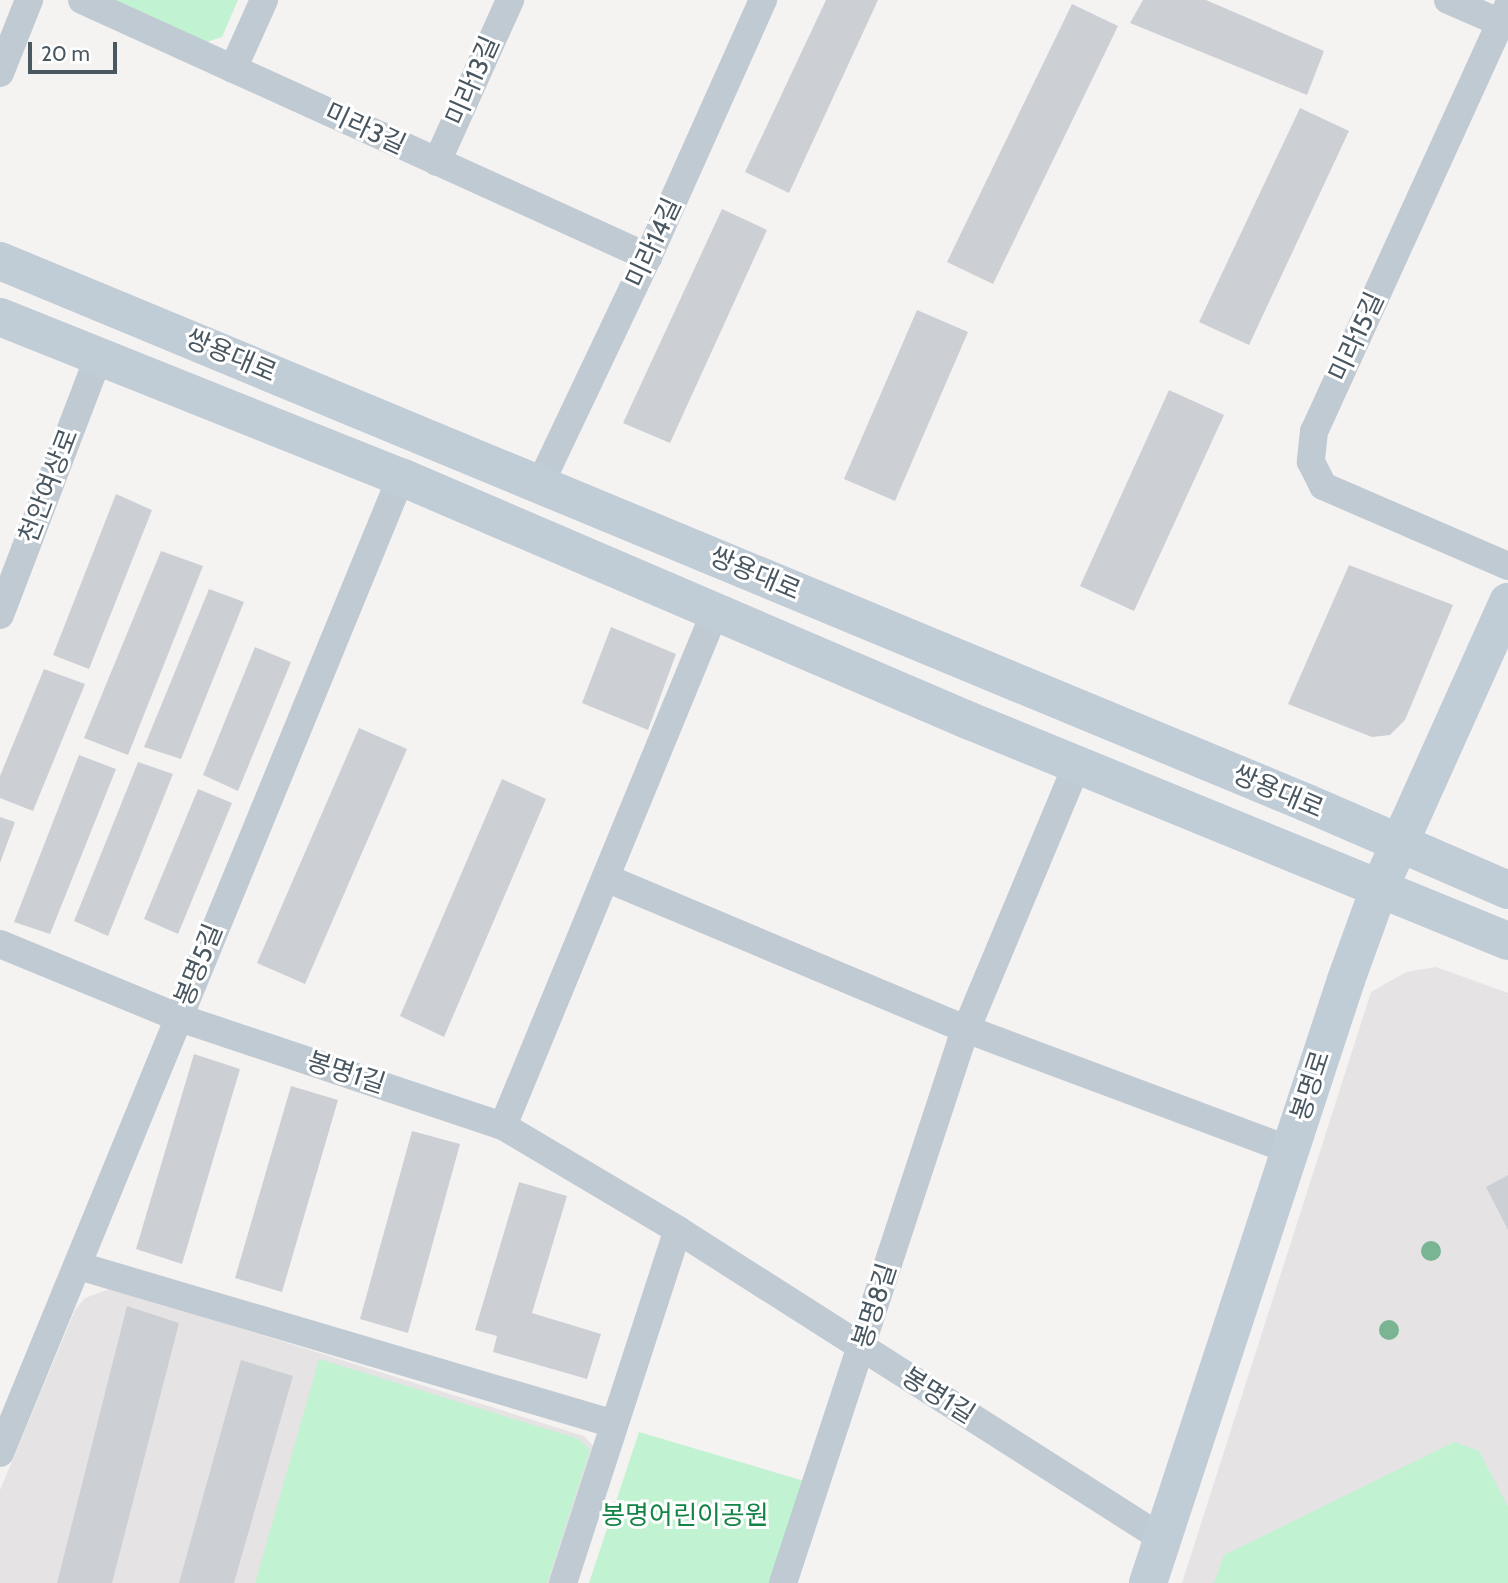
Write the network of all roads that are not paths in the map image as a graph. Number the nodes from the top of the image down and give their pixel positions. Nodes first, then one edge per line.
1 (29, 0) edge
2 (82, 0) edge
3 (264, 0) edge
4 (510, 0) edge
5 (763, 0) edge
6 (1448, 0) edge
7 (1506, 18) edge
8 (233, 69) junction
9 (0, 73) edge
10 (437, 162) junction
11 (648, 257) junction
12 (0, 261) edge
13 (0, 317) edge
14 (99, 356) junction
15 (401, 477) junction
16 (540, 484) junction
17 (1508, 566) edge
18 (1508, 602) edge
19 (715, 612) junction
20 (0, 615) edge
21 (1077, 765) junction
22 (1397, 844) junction
23 (606, 878) junction
24 (1378, 889) junction
25 (1508, 890) edge
26 (1508, 941) edge
27 (0, 944) edge
28 (177, 1017) junction
29 (966, 1029) junction
30 (503, 1126) junction
31 (1290, 1150) junction
32 (678, 1230) junction
33 (79, 1266) junction
34 (861, 1348) junction
35 (614, 1424) junction
36 (0, 1453) edge
37 (1163, 1539) junction
38 (562, 1583) edge
39 (783, 1583) edge
40 (1148, 1583) edge

1 - 9 street
2 - 8 street, 미라3길
3 - 8 street
4 - 10 street, 미라13길
5 - 11 street, 미라14길
6 - 7 street
7 - 17 street, 미라15길
8 - 10 street, 미라3길
10 - 11 street, 미라3길
11 - 16 street, 미라14길
12 - 16 main road, 쌍용대로
13 - 14 main road, 쌍용대로
14 - 15 main road, 쌍용대로
14 - 20 street, 천안여상로
15 - 19 main road, 쌍용대로
15 - 28 street, 봉명5길
16 - 22 main road, 쌍용대로
18 - 22 main road, 봉명로
19 - 21 main road, 쌍용대로
19 - 23 street, 쌍용대로
21 - 24 main road, 쌍용대로
21 - 29 street, 봉명8길
22 - 24 main road, 봉명로
22 - 25 main road, 쌍용대로
23 - 29 street
23 - 30 street, 쌍용대로
24 - 26 main road, 쌍용대로
24 - 31 main road, 봉명로
27 - 28 street, 봉명1길
28 - 30 street, 봉명1길
28 - 33 street, 봉명5길
29 - 31 street
29 - 34 street, 봉명8길
30 - 32 street, 봉명1길
31 - 37 main road, 봉명로
32 - 34 street, 봉명1길
32 - 35 street
33 - 35 street
33 - 36 street, 봉명5길
34 - 37 street, 봉명1길
34 - 39 street, 봉명8길
35 - 38 street
37 - 40 main road, 봉명로

